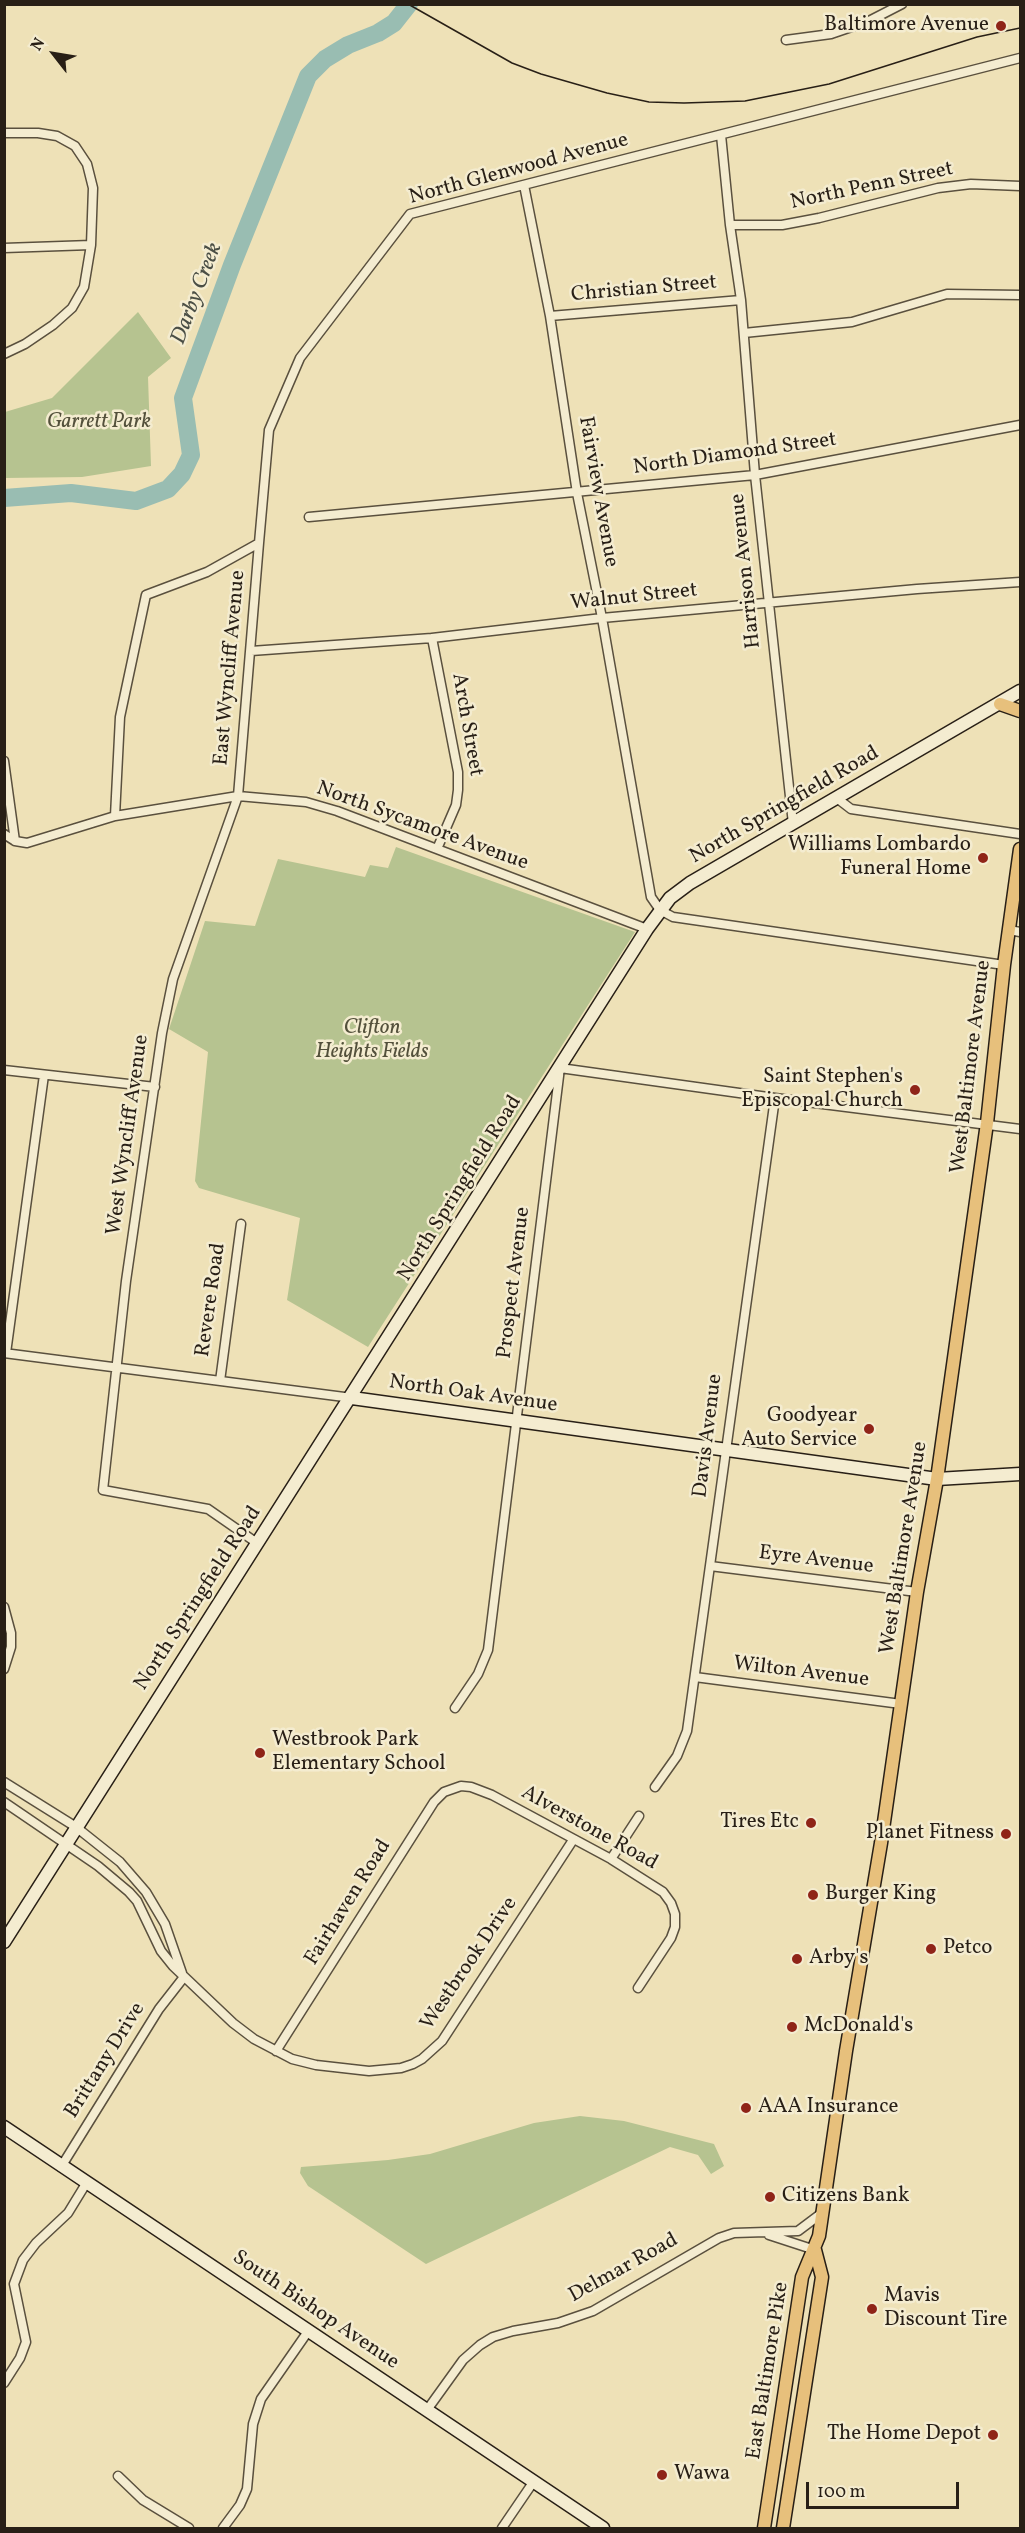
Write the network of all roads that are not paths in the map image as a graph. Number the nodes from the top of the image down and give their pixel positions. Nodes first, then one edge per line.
1 (902, 4) edge
2 (786, 39) dead end
3 (1020, 58) edge
4 (4, 133) edge
5 (721, 135) junction
6 (524, 185) junction
7 (1020, 186) edge
8 (730, 225) junction
9 (91, 245) junction
10 (4, 248) edge
11 (1020, 296) edge
12 (741, 300) junction
13 (550, 316) junction
14 (744, 333) junction
15 (4, 354) edge
16 (1020, 425) edge
17 (756, 475) junction
18 (577, 493) junction
19 (309, 517) dead end
20 (259, 543) junction
21 (1020, 582) edge
22 (769, 603) junction
23 (602, 618) junction
24 (432, 638) junction
25 (250, 651) junction
26 (1020, 692) edge
27 (1000, 704) junction
28 (1020, 711) edge
29 (4, 761) edge
30 (238, 796) junction
31 (838, 799) junction
32 (115, 816) junction
33 (793, 824) junction
34 (4, 834) edge
35 (1020, 834) edge
36 (15, 841) junction
37 (437, 849) junction
38 (1020, 849) edge
39 (660, 910) junction
40 (647, 929) junction
41 (1015, 931) edge
42 (1004, 965) junction
43 (560, 1068) junction
44 (4, 1070) edge
45 (44, 1075) junction
46 (155, 1087) junction
47 (775, 1098) junction
48 (987, 1124) junction
49 (1020, 1129) edge
50 (241, 1224) dead end
51 (5, 1353) edge
52 (116, 1368) junction
53 (220, 1381) junction
54 (352, 1398) junction
55 (516, 1421) junction
56 (726, 1449) junction
57 (1020, 1474) edge
58 (937, 1479) junction
59 (257, 1543) junction
60 (710, 1566) junction
61 (917, 1592) junction
62 (4, 1607) edge
63 (4, 1669) edge
64 (695, 1677) junction
65 (901, 1704) junction
66 (455, 1708) dead end
67 (4, 1782) edge
68 (461, 1786) joint
69 (655, 1787) dead end
70 (4, 1802) edge
71 (639, 1816) dead end
72 (76, 1827) junction
73 (573, 1840) junction
74 (65, 1845) junction
75 (611, 1859) junction
76 (4, 1942) edge
77 (184, 1977) junction
78 (638, 1989) dead end
79 (276, 2051) junction
80 (4, 2127) edge
81 (61, 2167) junction
82 (87, 2182) junction
83 (822, 2213) junction
84 (763, 2232) junction
85 (815, 2250) junction
86 (309, 2330) junction
87 (4, 2383) edge
88 (782, 2408) junction
89 (427, 2410) junction
90 (801, 2411) junction
91 (118, 2476) dead end
92 (534, 2481) junction
93 (189, 2529) edge
94 (223, 2529) edge
95 (502, 2529) edge
96 (603, 2529) edge
97 (764, 2529) edge
98 (783, 2529) edge

1 - 2 street
3 - 5 street, North Glenwood Avenue
4 - 9 street
5 - 6 street, North Glenwood Avenue
5 - 8 street, Harrison Avenue
6 - 13 street, Fairview Avenue
6 - 20 street, North Glenwood Avenue
7 - 8 street, North Penn Street
8 - 12 street, Harrison Avenue
9 - 10 street
9 - 15 street
11 - 14 street
12 - 13 street, Christian Street
12 - 14 street, Harrison Avenue
13 - 18 street, Fairview Avenue
14 - 17 street, Harrison Avenue
16 - 17 street, North Diamond Street
17 - 18 street, North Diamond Street
17 - 22 street, Harrison Avenue
18 - 19 street, North Diamond Street
18 - 23 street, Fairview Avenue
20 - 25 street, East Wyncliff Avenue
20 - 32 street
21 - 22 street, Walnut Street
22 - 23 street, Walnut Street
22 - 33 street, Harrison Avenue
23 - 24 street, Walnut Street
23 - 39 street, Fairview Avenue
24 - 25 street, Walnut Street
24 - 37 street, Arch Street
25 - 30 street, East Wyncliff Avenue
26 - 27 main road, North Springfield Road
27 - 28 main road
27 - 31 main road, North Springfield Road
29 - 36 street
30 - 32 street, North Sycamore Avenue
30 - 37 street, North Sycamore Avenue
30 - 46 street, West Wyncliff Avenue
31 - 33 main road, North Springfield Road
31 - 35 street
32 - 36 street, North Sycamore Avenue
33 - 39 main road, North Springfield Road
34 - 36 street
37 - 40 street, North Sycamore Avenue
38 - 41 main road, West Baltimore Avenue
39 - 40 main road, North Springfield Road
39 - 42 street
40 - 43 main road, North Springfield Road
41 - 42 main road, West Baltimore Avenue
42 - 48 main road, West Baltimore Avenue
43 - 47 street
43 - 54 main road, North Springfield Road
43 - 55 street, Prospect Avenue
44 - 45 street
45 - 46 street
45 - 51 street
46 - 52 street, West Wyncliff Avenue
47 - 48 street
47 - 56 street, Davis Avenue
48 - 49 street
48 - 58 main road, West Baltimore Avenue
50 - 53 street, Revere Road
51 - 52 street, North Oak Avenue
52 - 53 street, North Oak Avenue
52 - 59 street, West Wyncliff Avenue
53 - 54 street, North Oak Avenue
54 - 55 main road, North Oak Avenue
54 - 59 main road, North Springfield Road
55 - 56 main road, North Oak Avenue
55 - 66 street, Prospect Avenue
56 - 58 main road, North Oak Avenue
56 - 60 street, Davis Avenue
57 - 58 main road, North Oak Avenue
58 - 61 main road, West Baltimore Avenue
59 - 72 main road, North Springfield Road
60 - 61 street, Eyre Avenue
60 - 64 street, Davis Avenue
61 - 65 main road, West Baltimore Avenue
62 - 63 street
64 - 65 street, Wilton Avenue
64 - 69 street, Davis Avenue
65 - 83 main road, West Baltimore Avenue
67 - 72 street, Westbrook Drive
68 - 73 street, Alverstone Road
68 - 79 street, Fairhaven Road
70 - 74 street, Westbrook Drive
71 - 75 street
72 - 74 main road, North Springfield Road
72 - 77 street, Westbrook Drive
73 - 75 street, Alverstone Road
73 - 79 street, Westbrook Drive
74 - 76 main road, North Springfield Road
74 - 77 street, Westbrook Drive
75 - 78 street, Alverstone Road
77 - 79 street, Westbrook Drive
77 - 81 street, Brittany Drive
80 - 81 main road, South Bishop Avenue
81 - 82 main road, South Bishop Avenue
82 - 86 main road, South Bishop Avenue
82 - 87 street
83 - 84 street, Delmar Road
83 - 85 main road, West Baltimore Avenue
84 - 85 street, Delmar Road
84 - 89 street, Delmar Road
85 - 88 main road, East Baltimore Pike
85 - 90 main road, East Baltimore Pike
86 - 89 main road, South Bishop Avenue
86 - 94 street
88 - 90 main road
88 - 97 main road, East Baltimore Pike
89 - 92 main road, South Bishop Avenue
90 - 98 main road, East Baltimore Pike
91 - 93 street
92 - 95 street
92 - 96 main road, South Bishop Avenue

